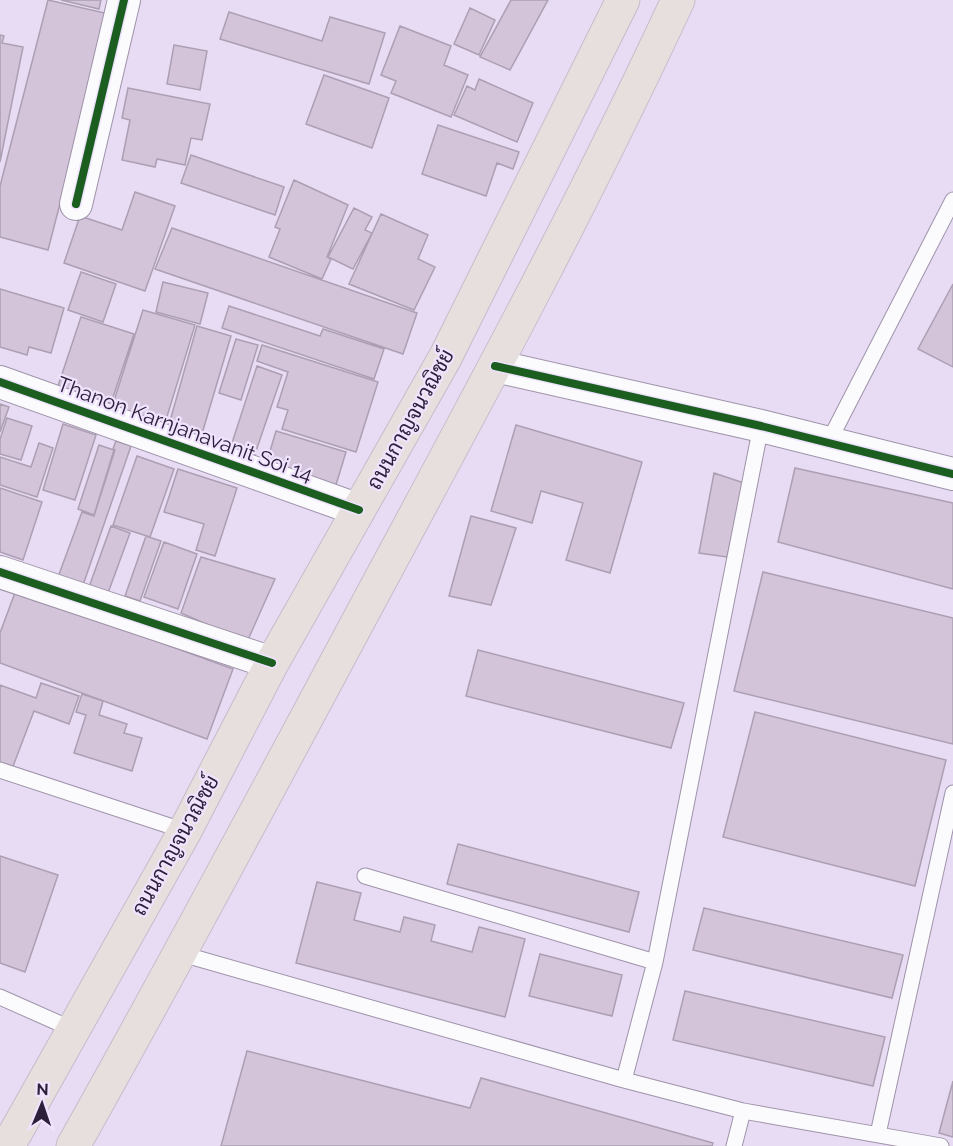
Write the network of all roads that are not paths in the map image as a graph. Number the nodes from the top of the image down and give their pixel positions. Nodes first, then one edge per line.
1 (124, 0) edge
2 (623, 0) edge
3 (678, 0) edge
4 (953, 200) edge
5 (76, 204) dead end
6 (446, 356) junction
7 (495, 366) junction
8 (0, 382) edge
9 (761, 426) junction
10 (828, 443) junction
11 (953, 474) edge
12 (358, 510) junction
13 (0, 572) edge
14 (272, 663) junction
15 (0, 770) edge
16 (953, 793) edge
17 (185, 831) junction
18 (365, 876) dead end
19 (182, 954) junction
20 (655, 962) junction
21 (0, 997) edge
22 (72, 1029) junction
23 (624, 1080) junction
24 (744, 1111) junction
25 (878, 1134) junction
26 (8, 1146) edge
27 (73, 1146) edge
28 (734, 1146) edge
29 (941, 1146) edge

1 - 5 street
2 - 6 main road, ถนนกาญจนวณิชย์
3 - 7 main road
4 - 10 lane
6 - 7 main road
6 - 12 main road, ถนนกาญจนวณิชย์
7 - 9 street
7 - 19 main road
8 - 12 street, Thanon Karnjanavanit Soi 14
9 - 10 street
9 - 20 lane
10 - 11 street
12 - 14 main road, ถนนกาญจนวณิชย์
13 - 14 street
14 - 17 main road, ถนนกาญจนวณิชย์
15 - 17 lane
16 - 25 lane
17 - 22 main road, ถนนกาญจนวณิชย์
18 - 20 lane
19 - 23 lane
19 - 27 main road
20 - 23 lane
21 - 22 lane
22 - 26 main road, ถนนกาญจนวณิชย์
23 - 24 lane
24 - 25 lane
24 - 28 lane
25 - 29 lane

